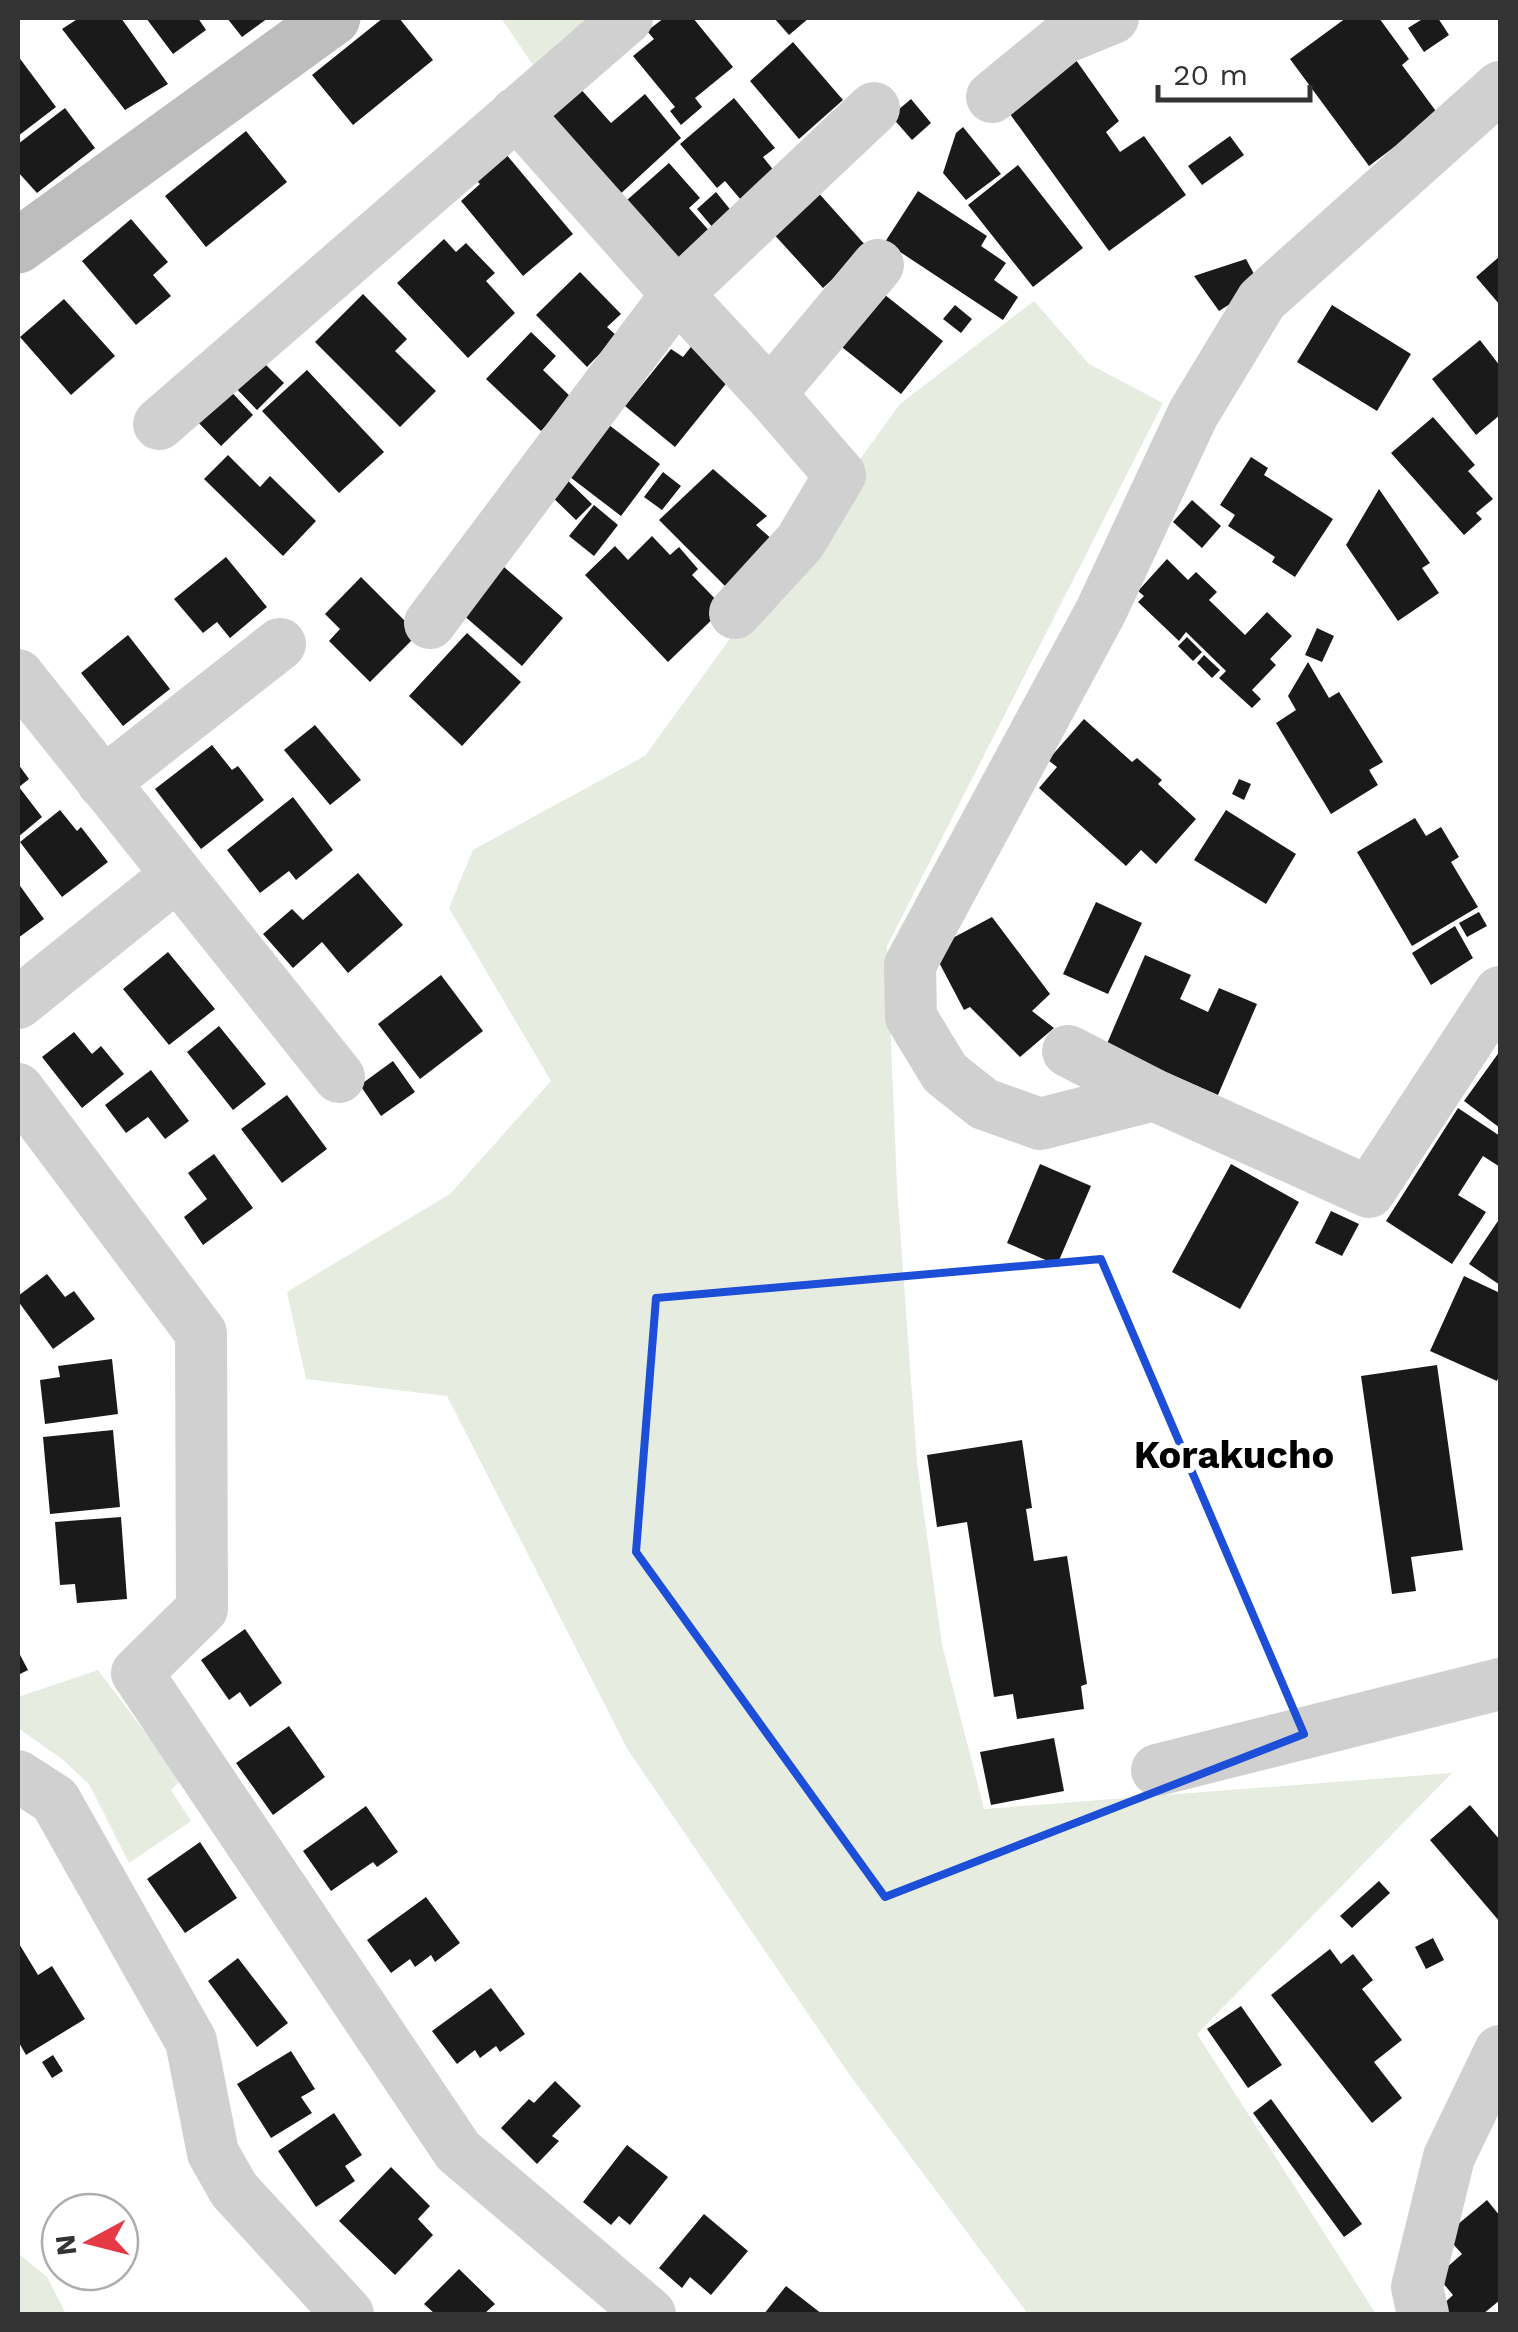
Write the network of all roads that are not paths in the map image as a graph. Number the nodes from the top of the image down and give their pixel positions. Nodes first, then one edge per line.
1 (333, 18) edge
2 (627, 18) edge
3 (1113, 18) edge
4 (1500, 87) edge
5 (992, 97) dead end
6 (874, 108) dead end
7 (516, 114) junction
8 (18, 246) edge
9 (878, 265) dead end
10 (677, 294) junction
11 (770, 394) junction
12 (159, 424) dead end
13 (734, 612) dead end
14 (430, 623) dead end
15 (280, 644) dead end
16 (18, 675) edge
17 (103, 783) junction
18 (177, 875) junction
19 (1500, 992) edge
20 (18, 1002) edge
21 (1068, 1050) dead end
22 (339, 1078) dead end
23 (18, 1089) edge
24 (1154, 1095) junction
25 (1500, 1684) edge
26 (1157, 1770) dead end
27 (18, 1776) edge
28 (1500, 2051) edge
29 (348, 2314) edge
30 (650, 2314) edge
31 (1423, 2314) edge

1 - 8 street
2 - 7 street
3 - 5 street
4 - 24 street
6 - 10 street
7 - 10 street
7 - 12 street
9 - 11 street
10 - 11 street
10 - 14 street
11 - 13 street
15 - 17 street
16 - 17 street
17 - 18 street
18 - 20 street
18 - 22 street
19 - 24 street
21 - 24 street
23 - 30 street
25 - 26 street
27 - 29 street
28 - 31 street

